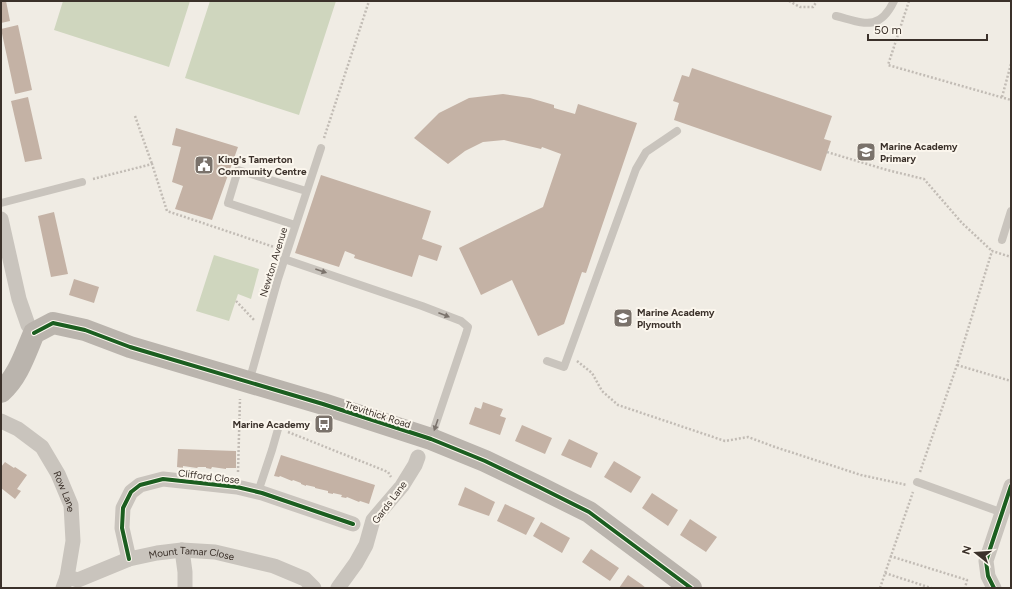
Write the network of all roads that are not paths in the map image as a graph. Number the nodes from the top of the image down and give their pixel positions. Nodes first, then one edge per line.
1 (894, 1) edge
2 (836, 16) dead end
3 (677, 131) dead end
4 (321, 148) road end
5 (82, 182) road end
6 (306, 191) junction
7 (1, 203) edge
8 (1011, 211) edge
9 (1, 219) edge
10 (295, 225) junction
11 (1002, 240) dead end
12 (286, 255) junction
13 (34, 333) junction
14 (547, 361) dead end
15 (245, 382) junction
16 (1, 392) edge
17 (1, 421) edge
18 (278, 429) road end
19 (431, 439) junction
20 (418, 457) dead end
21 (916, 484) road end
22 (1011, 486) edge
23 (258, 492) junction
24 (1003, 513) junction
25 (353, 524) dead end
26 (182, 550) junction
27 (129, 560) junction
28 (73, 583) edge
29 (185, 588) edge
30 (314, 588) edge
31 (338, 588) edge
32 (690, 588) edge
33 (994, 588) edge

1 - 2 lane
3 - 14 lane
4 - 6 lane, Newton Avenue
5 - 7 lane
6 - 10 lane, Newton Avenue
6 - 10 lane
8 - 11 lane
9 - 13 street
10 - 12 lane, Newton Avenue
12 - 15 lane, Newton Avenue
12 -> 19 lane
13 - 15 street, Trevithick Road
13 - 16 street
15 - 19 street, Trevithick Road
17 - 28 street, Row Lane
18 - 23 lane
19 - 32 street, Trevithick Road
20 - 31 street, Gards Lane
21 - 24 lane
22 - 24 street
23 - 25 street, Clifford Close
23 - 27 street, Clifford Close
24 - 33 street
26 - 27 street, Mount Tamar Close
26 - 29 street
26 - 30 street, Mount Tamar Close
27 - 28 street, Mount Tamar Close

